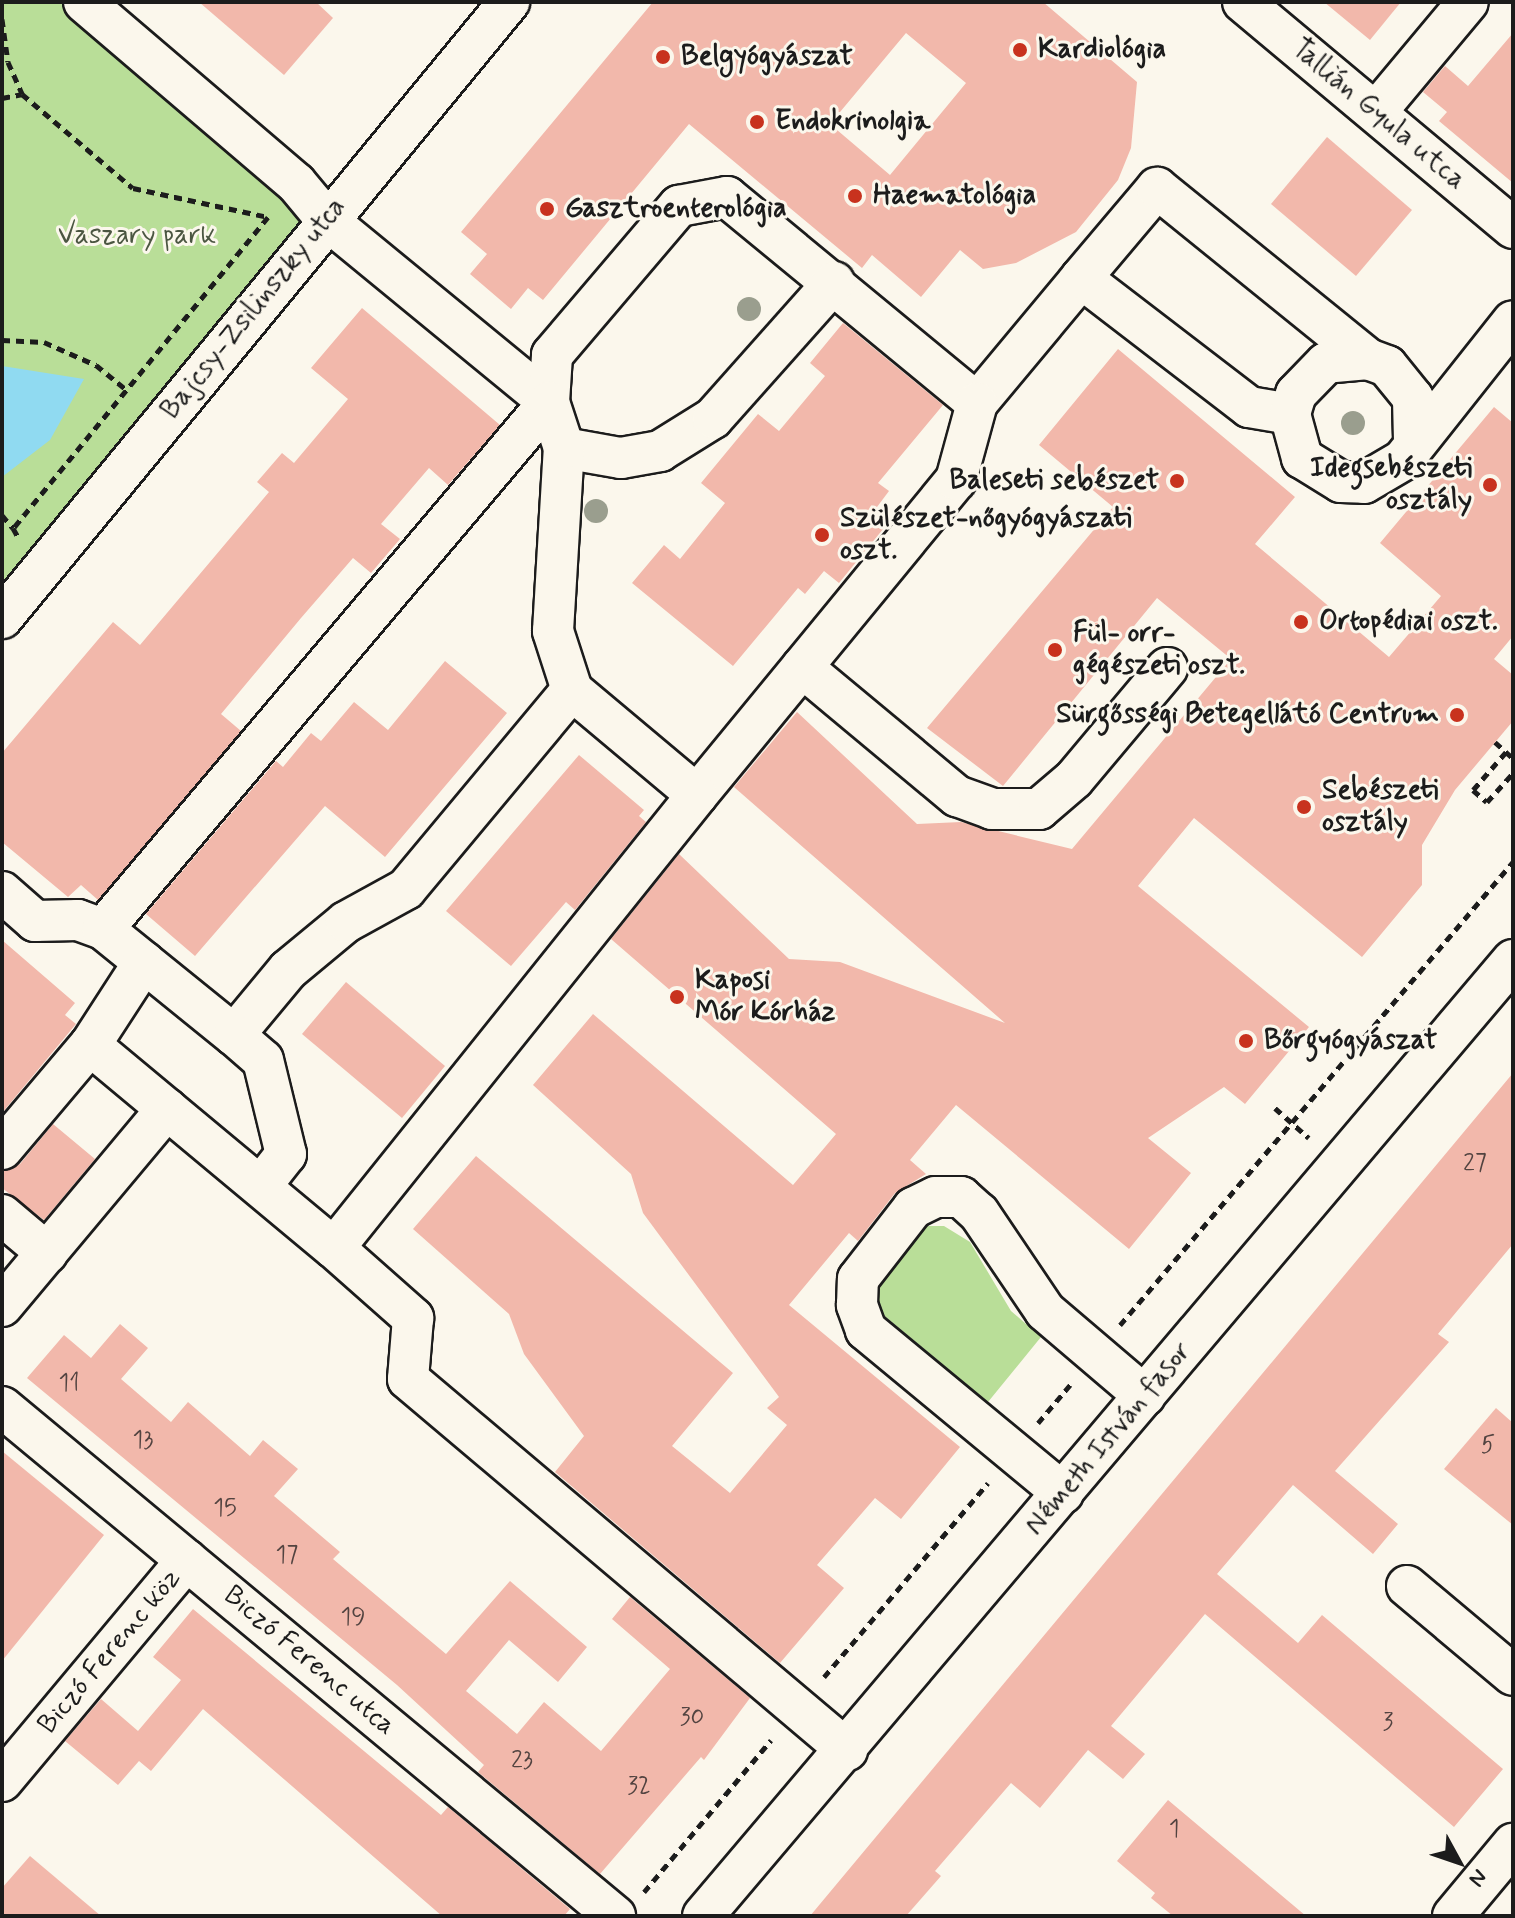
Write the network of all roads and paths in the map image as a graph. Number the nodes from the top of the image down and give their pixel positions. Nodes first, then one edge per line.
1 (84, 2) edge
2 (509, 2) edge
3 (1243, 2) edge
4 (1468, 2) edge
5 (2, 19) edge
6 (2, 50) edge
7 (8, 62) junction
8 (22, 94) junction
9 (2, 98) edge
10 (1376, 112) junction
11 (326, 219) junction
12 (1513, 228) edge
13 (1081, 278) junction
14 (834, 282) junction
15 (1513, 321) edge
16 (2, 340) edge
17 (1368, 359) junction
18 (128, 391) junction
19 (549, 402) junction
20 (977, 403) junction
21 (1290, 414) junction
22 (1414, 440) junction
23 (564, 448) junction
24 (2, 515) edge
25 (13, 528) junction
26 (38, 575) junction
27 (2, 618) edge
28 (802, 667) junction
29 (1167, 668) dead end
30 (572, 690) junction
31 (1495, 742) dead end
32 (1506, 752) junction
33 (1513, 758) edge
34 (1513, 773) edge
35 (697, 795) junction
36 (1513, 862) edge
37 (2, 892) edge
38 (103, 929) junction
39 (1513, 960) edge
40 (144, 962) junction
41 (234, 1035) junction
42 (90, 1045) junction
43 (167, 1109) junction
44 (2, 1149) edge
45 (261, 1186) junction
46 (2, 1215) edge
47 (334, 1248) junction
48 (47, 1253) junction
49 (2, 1306) edge
50 (1096, 1353) junction
51 (1145, 1396) junction
52 (2, 1407) edge
53 (1013, 1453) junction
54 (1063, 1493) junction
55 (187, 1560) junction
56 (1407, 1586) dead end
57 (1513, 1675) edge
58 (798, 1708) junction
59 (847, 1750) junction
60 (2, 1781) edge
61 (1513, 1844) edge
62 (625, 1910) edge
63 (703, 1916) edge
64 (1453, 1916) edge

1 - 11 street
2 - 11 street, Bajcsy-Zsilinszky utca
3 - 10 street, Tallián Gyula utca
4 - 10 street
5 - 7 path
6 - 7 path
7 - 8 path
8 - 9 path
8 - 18 path
10 - 12 street, Tallián Gyula utca
11 - 19 street
11 - 26 street, Bajcsy-Zsilinszky utca
13 - 17 street
13 - 20 street
13 - 21 street
14 - 19 street
14 - 20 street
14 - 23 street
15 - 22 street
16 - 18 path
17 - 21 street
17 - 22 street
18 - 25 path
19 - 23 street
19 - 38 street
20 - 28 street
21 - 22 street
23 - 30 street
24 - 25 path
25 - 26 path
26 - 27 street, Bajcsy-Zsilinszky utca
28 - 29 street
28 - 35 street
30 - 35 street
30 - 41 street
31 - 32 path
32 - 33 path
32 - 34 path
35 - 47 street
36 - 50 path
37 - 38 street
38 - 40 street
39 - 51 street, Németh István fasor
40 - 41 street
40 - 42 street
41 - 45 street
42 - 43 street
42 - 44 street
43 - 45 street
43 - 48 street
45 - 47 street
46 - 48 street
47 - 58 street
48 - 49 street
50 - 51 street
50 - 53 path
50 - 53 street
51 - 54 street, Németh István fasor
52 - 55 street, Biczó Ferenc utca
53 - 54 street
53 - 58 path
54 - 59 street, Németh István fasor
55 - 60 street, Biczó Ferenc köz
55 - 62 street, Biczó Ferenc utca
56 - 57 street
58 - 59 street
58 - 62 path
59 - 63 street, Németh István fasor
61 - 64 street

